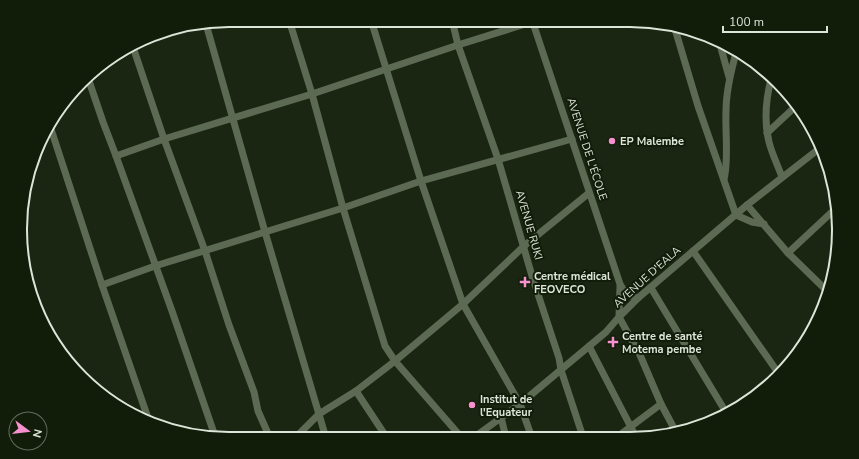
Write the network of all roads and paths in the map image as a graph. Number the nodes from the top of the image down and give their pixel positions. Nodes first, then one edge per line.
1 (291, 27) edge
2 (374, 27) edge
3 (454, 27) edge
4 (515, 27) edge
5 (536, 27) edge
6 (207, 28) edge
7 (676, 33) edge
8 (458, 45) junction
9 (721, 49) edge
10 (134, 51) edge
11 (735, 56) edge
12 (386, 70) junction
13 (729, 79) junction
14 (90, 83) edge
15 (770, 83) edge
16 (312, 94) junction
17 (792, 109) edge
18 (232, 117) junction
19 (52, 132) edge
20 (767, 133) junction
21 (164, 139) junction
22 (572, 139) junction
23 (816, 151) edge
24 (116, 156) junction
25 (498, 159) junction
26 (782, 177) junction
27 (723, 180) junction
28 (421, 181) junction
29 (590, 192) junction
30 (747, 205) junction
31 (343, 208) junction
32 (831, 212) edge
33 (736, 215) junction
34 (764, 224) junction
35 (265, 232) junction
36 (524, 246) junction
37 (693, 250) junction
38 (205, 251) junction
39 (788, 253) junction
40 (155, 266) junction
41 (620, 284) junction
42 (102, 285) junction
43 (823, 287) edge
44 (651, 288) junction
45 (638, 298) junction
46 (463, 304) junction
47 (619, 317) junction
48 (589, 346) junction
49 (395, 361) junction
50 (777, 369) edge
51 (561, 370) junction
52 (356, 391) junction
53 (520, 404) junction
54 (661, 404) junction
55 (724, 409) edge
56 (147, 414) edge
57 (319, 414) junction
58 (501, 416) junction
59 (631, 426) junction
60 (673, 427) edge
61 (214, 432) edge
62 (267, 432) edge
63 (301, 432) edge
64 (324, 432) edge
65 (383, 432) edge
66 (457, 432) edge
67 (481, 432) edge
68 (505, 432) edge
69 (530, 432) edge
70 (581, 432) edge
71 (623, 432) edge
72 (634, 432) edge

1 - 16 street
2 - 12 street
3 - 8 street, AVENUE RUKI
4 - 8 street
5 - 22 street, AVENUE DE L'ÉCOLE
6 - 18 street
7 - 27 street
8 - 12 street
8 - 25 street, AVENUE RUKI
9 - 13 street
10 - 21 street
11 - 13 street
12 - 16 street
12 - 28 street
13 - 27 street
14 - 24 street
15 - 20 street
16 - 18 street
16 - 31 street
17 - 20 street
18 - 21 street
18 - 35 street
19 - 42 street
20 - 26 street
21 - 24 street
21 - 38 street
22 - 25 street
22 - 29 street, AVENUE DE L'ÉCOLE
23 - 26 street, AVENUE D'EALA
24 - 40 street
25 - 28 street
25 - 36 street, AVENUE RUKI
26 - 30 street, AVENUE D'EALA
27 - 33 street
28 - 31 street
28 - 46 street
29 - 36 street
29 - 41 street, AVENUE DE L'ÉCOLE
30 - 33 street, AVENUE D'EALA
30 - 34 street
31 - 35 street
31 - 49 street
32 - 39 street
33 - 34 street
33 - 37 street, AVENUE D'EALA
34 - 39 street
35 - 38 street
35 - 57 street
36 - 46 street
36 - 51 street, AVENUE RUKI
37 - 44 street, AVENUE D'EALA
37 - 50 street
38 - 40 street
38 - 62 street
39 - 43 street
40 - 42 street
40 - 61 street
41 - 45 street
41 - 47 street
42 - 56 street
44 - 45 street, AVENUE D'EALA
44 - 55 street
45 - 47 street, AVENUE D'EALA
46 - 49 street
46 - 53 street
47 - 48 street, AVENUE D'EALA
47 - 54 street
48 - 51 street, AVENUE D'EALA
48 - 59 street
49 - 52 street
49 - 66 street
51 - 53 street, AVENUE D'EALA
51 - 70 street, AVENUE RUKI
52 - 57 street
52 - 65 street
53 - 58 street, AVENUE D'EALA
53 - 69 street
54 - 59 street
54 - 60 street
57 - 63 street
57 - 64 street
58 - 67 street, AVENUE D'EALA
58 - 68 street
59 - 71 street
59 - 72 street

